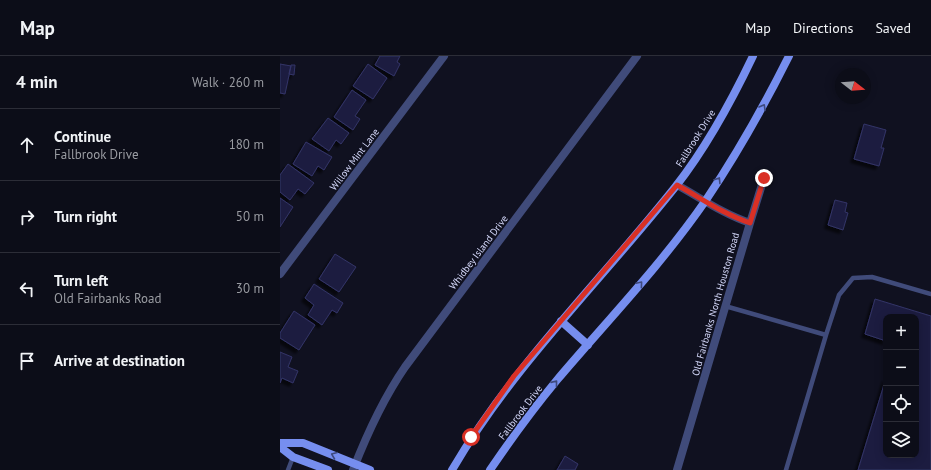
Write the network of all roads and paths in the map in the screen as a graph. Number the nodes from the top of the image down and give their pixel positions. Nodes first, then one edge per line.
1 (444, 56) edge
2 (637, 56) edge
3 (753, 56) edge
4 (789, 56) edge
5 (764, 178) dead end
6 (677, 185) junction
7 (706, 200) junction
8 (750, 223) junction
9 (280, 274) edge
10 (931, 294) edge
11 (725, 306) junction
12 (561, 322) junction
13 (826, 335) junction
14 (588, 345) junction
15 (280, 443) edge
16 (280, 447) edge
17 (293, 457) junction
18 (354, 467) edge
19 (288, 470) edge
20 (328, 470) edge
21 (370, 470) edge
22 (452, 470) edge
23 (490, 470) edge
24 (677, 470) edge
25 (786, 470) edge

1 - 9 street, Willow Mint Lane
2 - 18 street, Whidbey Island Drive
3 - 6 main road, Fallbrook Drive
7 -> 4 main road, Fallbrook Drive
5 - 8 street
6 - 7 street, Old Fairbanks North Houston Road
6 - 12 main road, Fallbrook Drive
7 - 8 street, Old Fairbanks North Houston Road
14 -> 7 main road, Fallbrook Drive
8 - 11 street, Old Fairbanks North Houston Road
10 - 13 lane
11 - 13 lane
11 - 24 street, Old Fairbanks North Houston Road
12 - 14 main road
12 - 22 main road, Fallbrook Drive
13 - 25 lane
23 -> 14 main road, Fallbrook Drive
18 -> 15 main road
16 - 17 main road
17 - 19 lane
17 - 20 main road
18 - 21 main road

